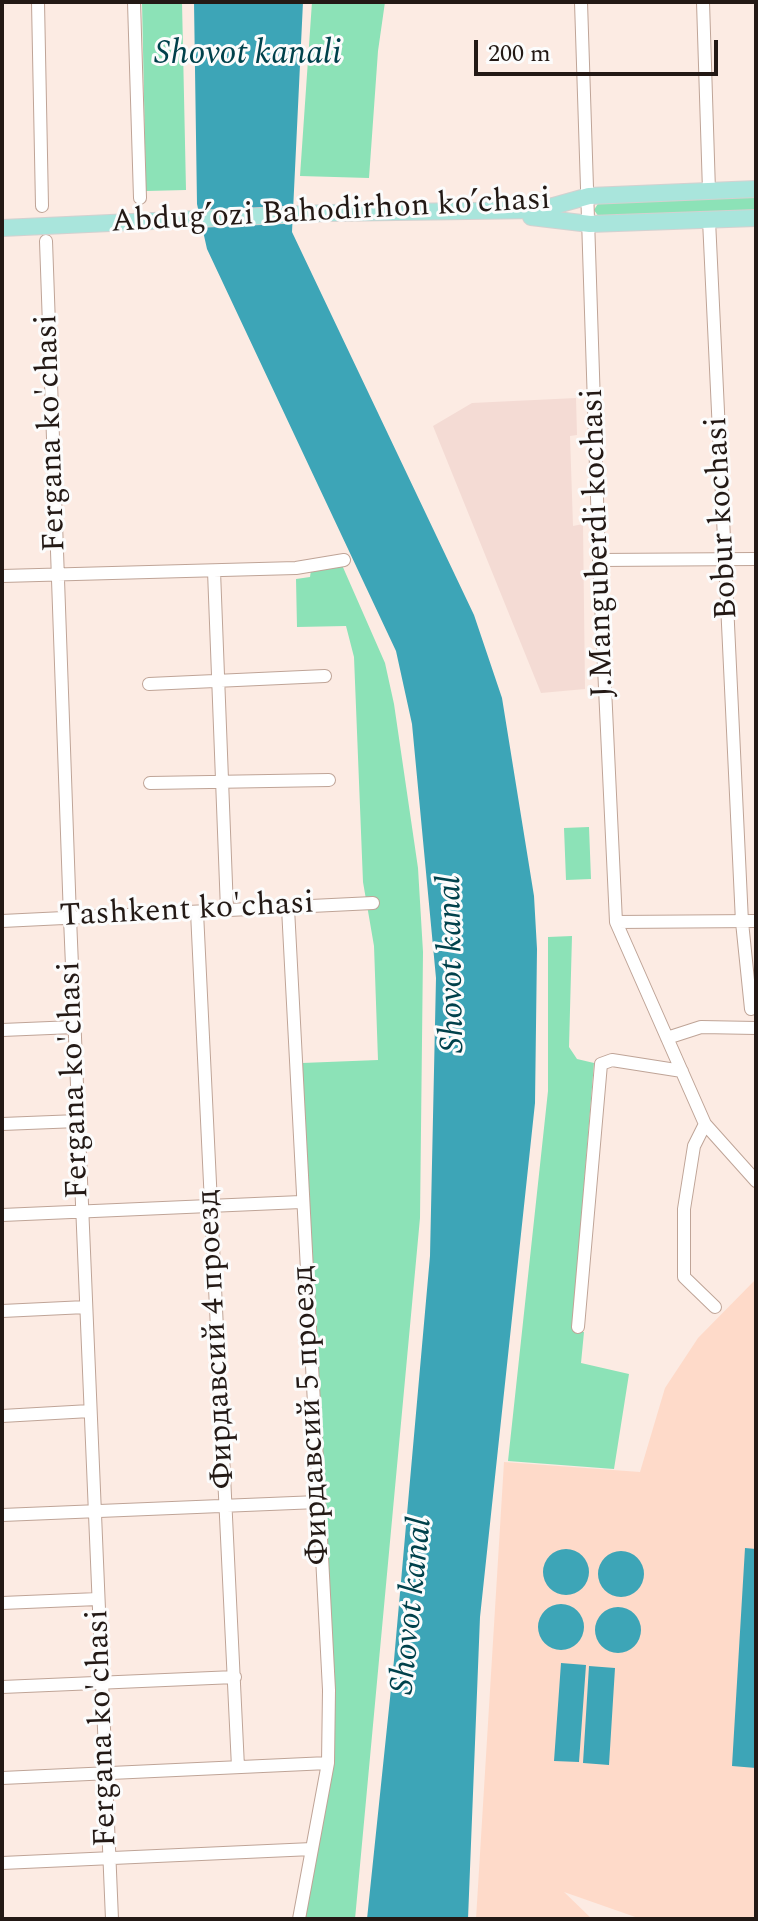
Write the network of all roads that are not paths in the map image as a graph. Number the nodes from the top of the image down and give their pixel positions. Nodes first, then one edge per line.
1 (38, 2) edge
2 (134, 2) edge
3 (581, 2) edge
4 (703, 2) edge
5 (756, 189) edge
6 (709, 191) junction
7 (589, 196) junction
8 (140, 198) dead end
9 (42, 206) dead end
10 (326, 218) junction
11 (756, 218) edge
12 (709, 220) junction
13 (590, 224) junction
14 (129, 226) junction
15 (2, 228) edge
16 (2, 237) edge
17 (46, 241) dead end
18 (756, 559) edge
19 (344, 560) dead end
20 (599, 560) junction
21 (726, 560) junction
22 (214, 571) junction
23 (57, 575) junction
24 (2, 576) edge
25 (325, 676) dead end
26 (218, 682) junction
27 (149, 684) dead end
28 (329, 780) dead end
29 (221, 782) junction
30 (150, 783) dead end
31 (373, 903) dead end
32 (288, 908) junction
33 (227, 910) junction
34 (197, 912) junction
35 (70, 918) junction
36 (2, 921) edge
37 (756, 921) edge
38 (616, 922) junction
39 (742, 922) junction
40 (751, 1009) dead end
41 (74, 1027) junction
42 (756, 1028) edge
43 (2, 1030) edge
44 (667, 1038) junction
45 (682, 1071) junction
46 (78, 1121) junction
47 (2, 1124) edge
48 (705, 1124) junction
49 (756, 1181) edge
50 (301, 1202) junction
51 (212, 1207) junction
52 (82, 1212) junction
53 (2, 1215) edge
54 (86, 1307) junction
55 (715, 1307) dead end
56 (2, 1311) edge
57 (578, 1327) dead end
58 (90, 1411) junction
59 (2, 1416) edge
60 (318, 1502) junction
61 (226, 1507) junction
62 (95, 1512) junction
63 (2, 1515) edge
64 (98, 1599) junction
65 (2, 1603) edge
66 (235, 1677) junction
67 (102, 1683) junction
68 (2, 1687) edge
69 (328, 1763) junction
70 (238, 1767) junction
71 (106, 1773) junction
72 (2, 1778) edge
73 (312, 1849) junction
74 (110, 1860) junction
75 (2, 1863) edge
76 (112, 1919) edge
77 (299, 1919) edge

1 - 9 street
2 - 8 street
3 - 7 street, J.Manguberdi kochasi
4 - 6 street
5 - 6 main road, Abdug’ozi Bahodirhon ko’chasi
6 - 7 main road, Abdug’ozi Bahodirhon ko’chasi
7 - 10 main road, Abdug’ozi Bahodirhon ko’chasi
7 - 13 street, J.Manguberdi kochasi
10 - 13 main road, Abdug’ozi Bahodirhon ko’chasi
10 - 14 main road, Abdug’ozi Bahodirhon ko’chasi
11 - 12 main road, Abdug’ozi Bahodirhon ko’chasi
12 - 13 main road, Abdug’ozi Bahodirhon ko’chasi
12 - 21 street, Bobur kochasi
13 - 20 street, J.Manguberdi kochasi
14 - 15 main road, Abdug’ozi Bahodirhon ko’chasi
14 - 16 main road, Abdug’ozi Bahodirhon ko’chasi
17 - 23 street, Fergana ko'chasi
18 - 21 street
19 - 22 street
20 - 21 street
20 - 38 street, J.Manguberdi kochasi
21 - 39 street, Bobur kochasi
22 - 23 street
22 - 26 street
23 - 24 street
23 - 35 street, Fergana ko'chasi
25 - 26 street
26 - 27 street
26 - 29 street
28 - 29 street
29 - 30 street
29 - 33 street
31 - 32 street, Tashkent ko'chasi
32 - 33 street, Tashkent ko'chasi
32 - 50 street, Фирдавсий 5 проезд
33 - 34 street, Tashkent ko'chasi
34 - 35 street, Tashkent ko'chasi
34 - 51 street, Фирдавсий 4 проезд
35 - 36 street, Tashkent ko'chasi
35 - 41 street, Fergana ko'chasi
37 - 39 street
38 - 39 street
38 - 44 street, J.Manguberdi kochasi
39 - 40 street, Bobur kochasi
41 - 43 street
41 - 46 street, Fergana ko'chasi
42 - 44 street
44 - 45 street, J.Manguberdi kochasi
45 - 48 street, J.Manguberdi kochasi
45 - 57 street
46 - 47 street
46 - 52 street, Fergana ko'chasi
48 - 49 street, J.Manguberdi kochasi
48 - 55 street
50 - 51 street
50 - 60 street, Фирдавсий 5 проезд
51 - 52 street
51 - 61 street, Фирдавсий 4 проезд
52 - 53 street
52 - 54 street, Fergana ko'chasi
54 - 56 street
54 - 58 street, Fergana ko'chasi
58 - 59 street
58 - 62 street, Fergana ko'chasi
60 - 61 street
60 - 69 street, Фирдавсий 5 проезд
61 - 62 street
61 - 66 street, Фирдавсий 4 проезд
62 - 63 street
62 - 64 street, Fergana ko'chasi
64 - 65 street
64 - 67 street, Fergana ko'chasi
66 - 67 street
66 - 70 street, Фирдавсий 4 проезд
67 - 68 street
67 - 71 street, Fergana ko'chasi
69 - 70 street
69 - 73 street, Фирдавсий 5 проезд
70 - 71 street
71 - 72 street
71 - 74 street, Fergana ko'chasi
73 - 74 street
73 - 77 street, Фирдавсий 5 проезд
74 - 75 street
74 - 76 street, Fergana ko'chasi

